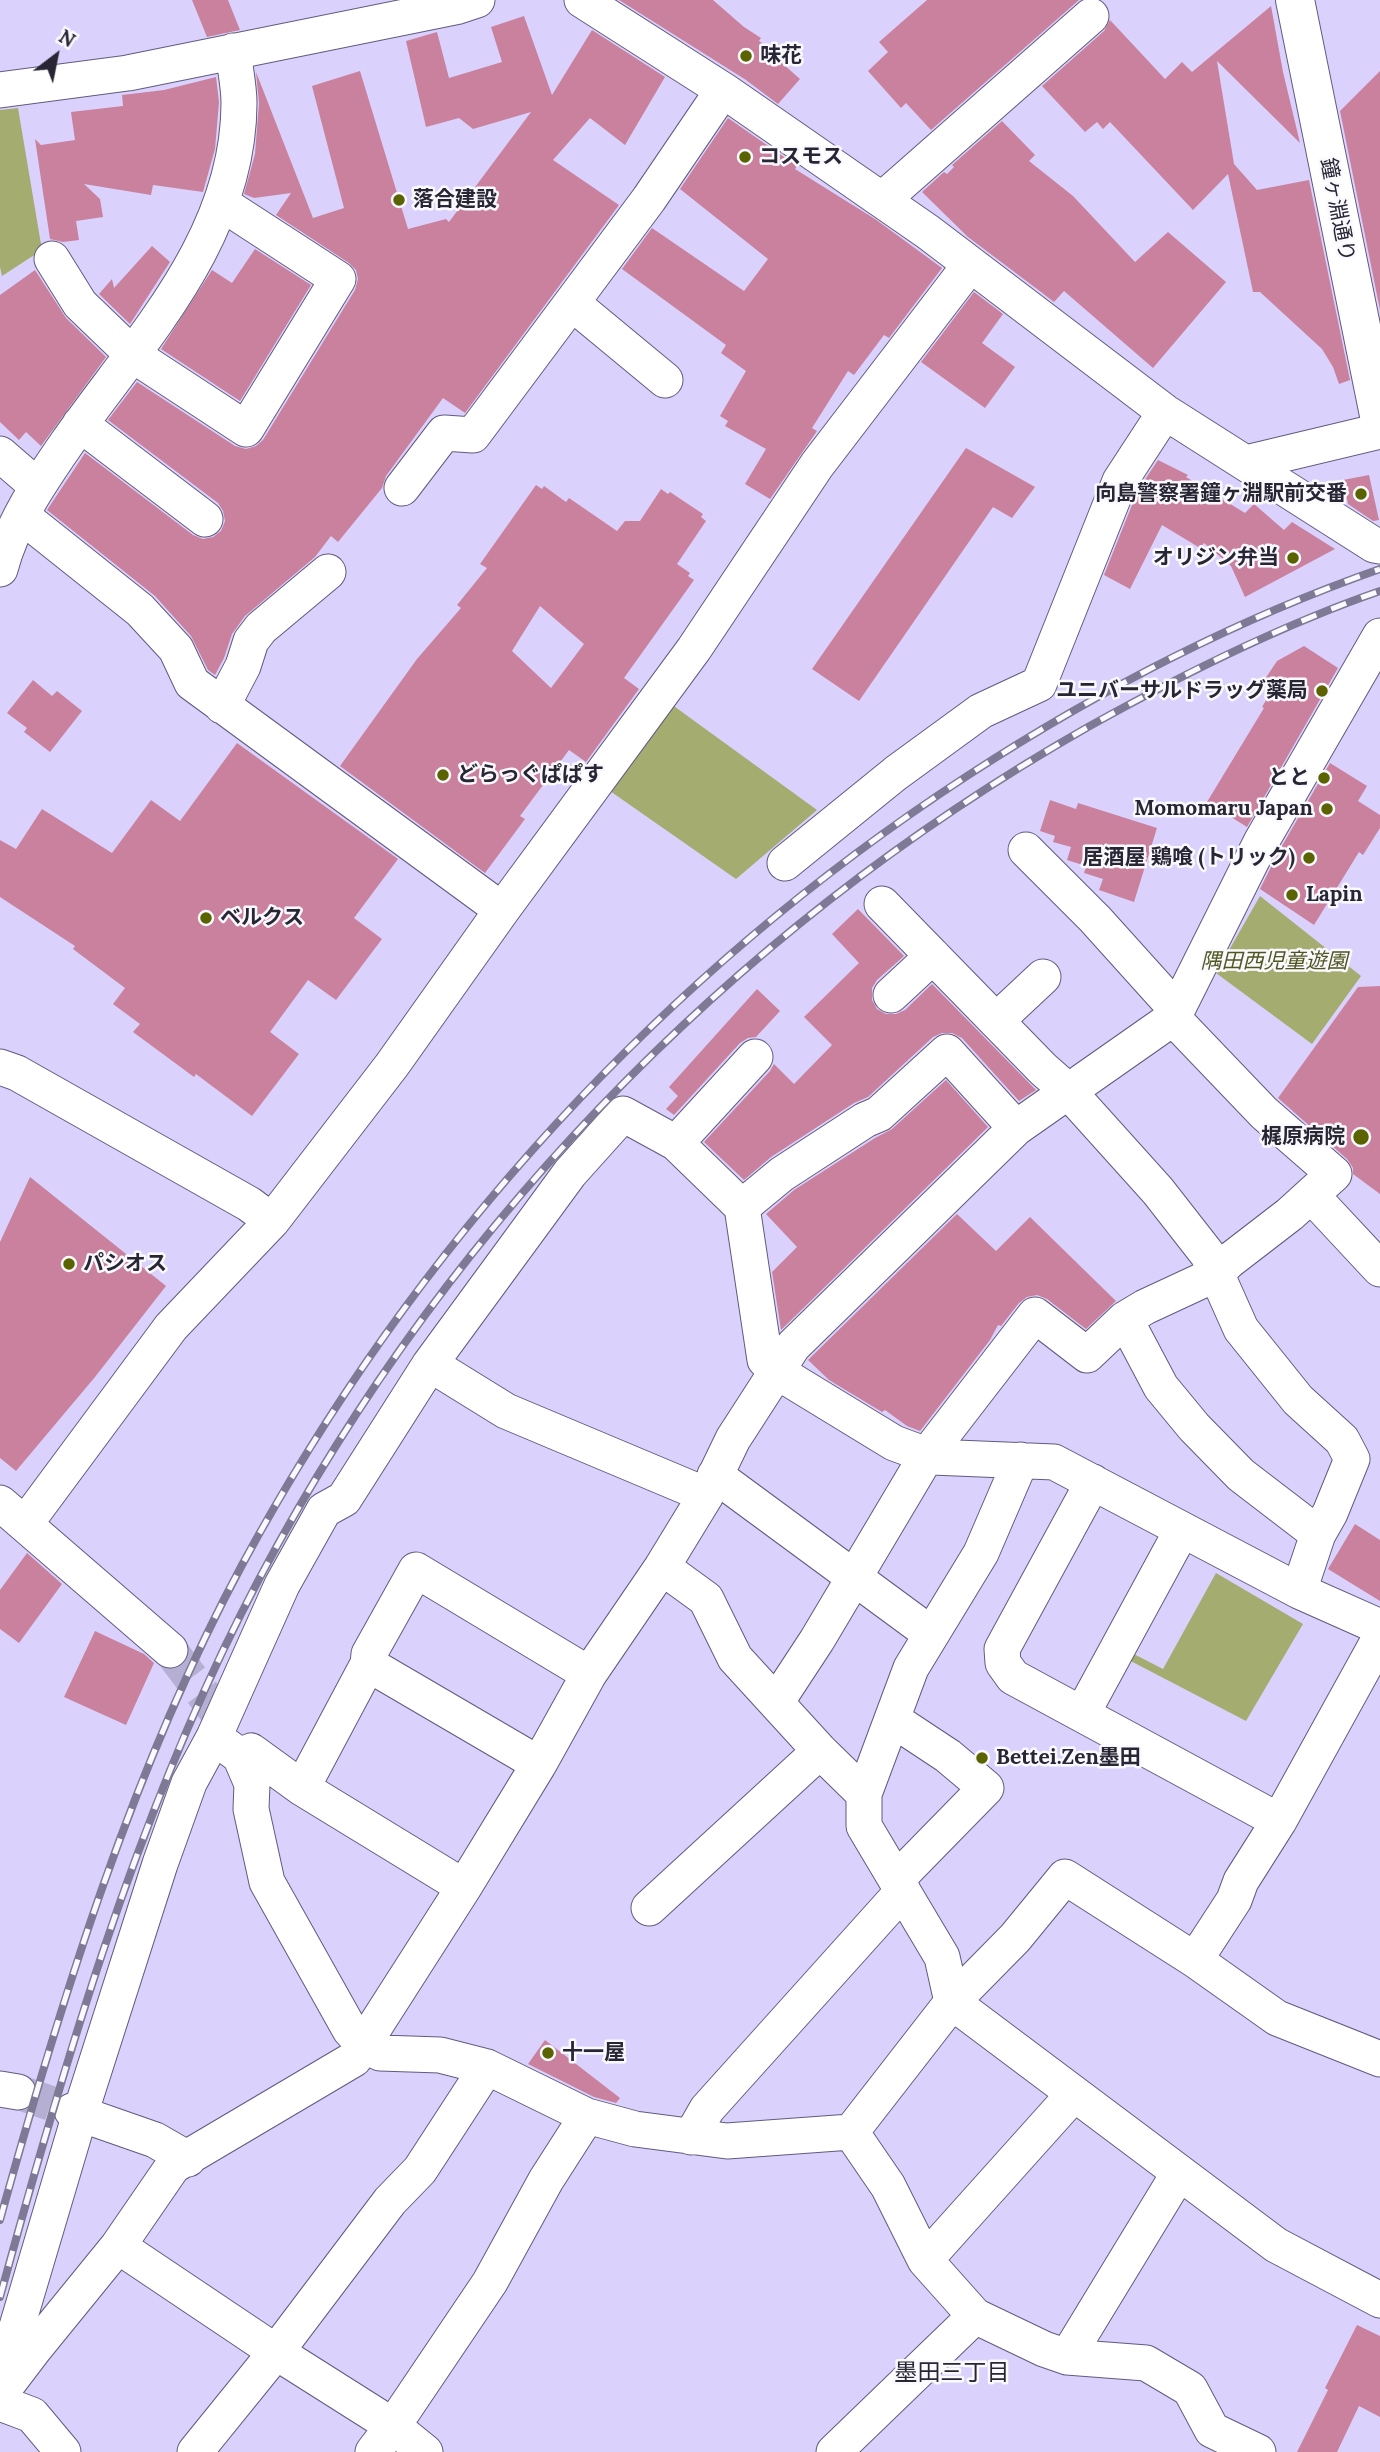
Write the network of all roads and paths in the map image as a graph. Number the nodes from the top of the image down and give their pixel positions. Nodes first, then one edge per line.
1 (477, 0) edge
2 (582, 0) edge
3 (1295, 0) edge
4 (1091, 16) dead end
5 (233, 51) junction
6 (0, 90) edge
7 (723, 90) junction
8 (882, 201) junction
9 (221, 203) junction
10 (52, 259) dead end
11 (970, 265) junction
12 (572, 303) junction
13 (133, 355) junction
14 (665, 380) dead end
15 (1165, 412) junction
16 (1380, 420) edge
17 (80, 424) junction
18 (1380, 431) edge
19 (0, 454) edge
20 (1246, 463) junction
21 (402, 488) dead end
22 (29, 501) junction
23 (205, 520) dead end
24 (1380, 546) edge
25 (0, 569) edge
26 (328, 572) dead end
27 (1380, 636) edge
28 (222, 706) junction
29 (1026, 850) dead end
30 (785, 863) dead end
31 (882, 904) dead end
32 (502, 910) junction
33 (933, 956) junction
34 (1043, 977) dead end
35 (891, 995) dead end
36 (1175, 1014) junction
37 (996, 1021) junction
38 (755, 1057) dead end
39 (0, 1067) edge
40 (1068, 1091) junction
41 (1016, 1128) junction
42 (676, 1143) junction
43 (1311, 1195) junction
44 (742, 1207) junction
45 (272, 1221) junction
46 (1380, 1269) edge
47 (1216, 1274) junction
48 (1125, 1320) junction
49 (430, 1364) junction
50 (776, 1371) junction
51 (926, 1455) junction
52 (1021, 1460) junction
53 (1093, 1482) junction
54 (711, 1485) junction
55 (13, 1514) edge
56 (1182, 1530) junction
57 (1318, 1534) junction
58 (662, 1567) junction
59 (854, 1578) junction
60 (1299, 1591) junction
61 (1380, 1627) edge
62 (930, 1634) junction
63 (1380, 1638) edge
64 (170, 1650) tunnel mouth
65 (368, 1664) junction
66 (589, 1674) junction
67 (777, 1701) junction
68 (1082, 1714) junction
69 (892, 1719) junction
70 (227, 1746) junction
71 (820, 1751) junction
72 (539, 1764) junction
73 (302, 1788) junction
74 (864, 1794) junction
75 (1279, 1821) junction
76 (899, 1885) junction
77 (464, 1888) junction
78 (649, 1908) dead end
79 (1195, 1960) junction
80 (953, 2002) junction
81 (364, 2045) junction
82 (1380, 2059) edge
83 (487, 2067) junction
84 (1073, 2095) junction
85 (76, 2112) junction
86 (587, 2116) junction
87 (851, 2132) junction
88 (691, 2137) junction
89 (188, 2159) junction
90 (1179, 2173) junction
91 (118, 2246) junction
92 (925, 2260) junction
93 (1380, 2300) edge
94 (975, 2316) junction
95 (276, 2352) junction
96 (1068, 2357) junction
97 (0, 2384) edge
98 (0, 2395) edge
99 (0, 2403) edge
100 (383, 2439) edge
101 (63, 2452) edge
102 (195, 2452) edge
103 (425, 2452) edge
104 (834, 2452) edge
105 (1258, 2452) edge

1 - 5 street
2 - 7 street
3 - 16 main road, 鐘ヶ淵通り
4 - 8 street
5 - 6 street
5 - 9 street
7 - 8 street
7 - 12 street
8 - 11 street
9 - 13 street
9 - 13 street
10 - 13 street
11 - 15 street
11 - 32 street
12 - 14 street
12 - 21 street
13 - 17 street
15 - 20 street
15 - 30 street
17 - 22 street
17 - 23 street
18 - 20 street
19 - 22 street
20 - 24 street
22 - 25 street
22 - 28 street
26 - 28 street
27 - 36 street
28 - 32 street
29 - 36 street
31 - 33 street
32 - 45 street
33 - 35 street
33 - 37 street
34 - 37 street
36 - 40 street
36 - 43 street
37 - 40 street
38 - 42 street
39 - 45 street
40 - 41 street
40 - 47 street
41 - 44 street
41 - 50 street
42 - 44 street
42 - 49 street
43 - 46 street
43 - 47 street
44 - 50 street
45 - 55 street
47 - 48 street
47 - 57 street
48 - 51 street
48 - 57 street
49 - 54 street
49 - 70 street
50 - 51 street
50 - 54 street
51 - 52 street
51 - 59 street
52 - 53 street
52 - 62 street
53 - 56 street
53 - 68 street
54 - 58 street
54 - 59 street
55 - 64 street
56 - 60 street
56 - 68 street
57 - 60 street
58 - 66 street
58 - 67 street
59 - 62 street
59 - 67 street
60 - 61 street
62 - 69 street
63 - 75 street
65 - 66 street
65 - 72 street
65 - 73 street
66 - 72 street
67 - 71 street
68 - 75 street
69 - 74 street
69 - 76 street
70 - 73 street
70 - 81 street
70 - 85 street
71 - 74 street
71 - 78 street
72 - 77 street
73 - 77 street
74 - 76 street
75 - 79 street
76 - 80 street
76 - 88 street
77 - 81 street
79 - 80 street
79 - 82 street
80 - 84 street
80 - 87 street
81 - 83 street
81 - 89 street
83 - 86 street
83 - 95 street
84 - 90 street
84 - 92 street
85 - 89 street
85 - 97 street
86 - 88 street
86 - 100 street
87 - 88 street
87 - 92 street
89 - 91 street
90 - 93 street
90 - 96 street
91 - 95 street
91 - 98 street
92 - 94 street
94 - 96 street
94 - 104 street
95 - 100 street
95 - 102 street
96 - 105 street
99 - 101 street
100 - 103 street

